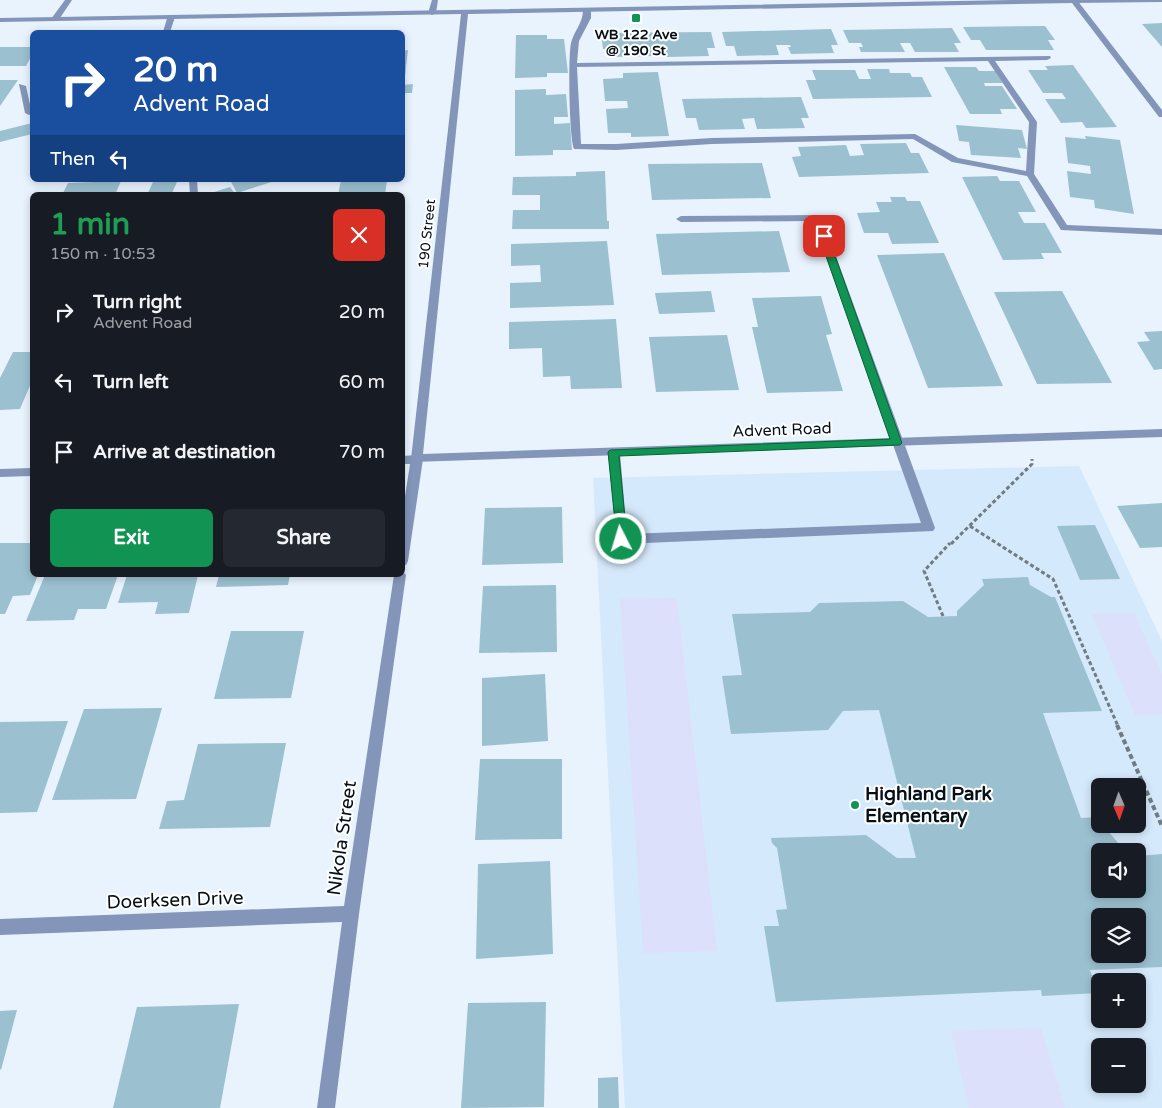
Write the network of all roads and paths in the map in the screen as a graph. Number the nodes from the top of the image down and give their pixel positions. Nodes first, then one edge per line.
1 (69, 0) edge
2 (435, 0) edge
3 (1162, 0) edge
4 (1074, 1) edge
5 (587, 10) junction
6 (465, 12) junction
7 (432, 13) junction
8 (171, 17) junction
9 (55, 19) junction
10 (0, 20) edge
11 (167, 30) edge
12 (990, 58) junction
13 (1047, 58) dead end
14 (573, 65) junction
15 (22, 86) dead end
16 (30, 113) edge
17 (1162, 115) edge
18 (1030, 174) junction
19 (681, 219) dead end
20 (1162, 232) edge
21 (1162, 433) edge
22 (1024, 438) junction
23 (896, 443) junction
24 (614, 452) junction
25 (417, 459) junction
26 (405, 460) edge
27 (30, 472) edge
28 (0, 473) edge
29 (970, 526) junction
30 (929, 528) junction
31 (405, 540) edge
32 (951, 544) junction
33 (400, 577) edge
34 (943, 616) dead end
35 (1162, 826) edge
36 (351, 914) junction
37 (0, 927) edge
38 (326, 1108) edge

1 - 9 street
2 - 7 street
3 - 4 street
4 - 5 street
4 - 17 street
5 - 6 street
5 - 14 street
6 - 7 street
6 - 25 street, 190 Street
7 - 8 street
8 - 9 street
8 - 11 street
9 - 10 street
12 - 13 street
12 - 14 street
12 - 18 street
14 - 18 street
15 - 16 street
18 - 20 street
19 - 23 street
21 - 22 street, Advent Road
22 - 23 street, Advent Road
22 - 29 path
23 - 24 street, Advent Road
23 - 30 street
24 - 25 street, Advent Road
24 - 30 street
25 - 26 street, Advent Road
25 - 31 street
27 - 28 street
29 - 32 path
29 - 35 path
30 - 32 path
32 - 34 path
33 - 36 street, Nikola Street
36 - 37 street, Doerksen Drive
36 - 38 street, Nikola Street

